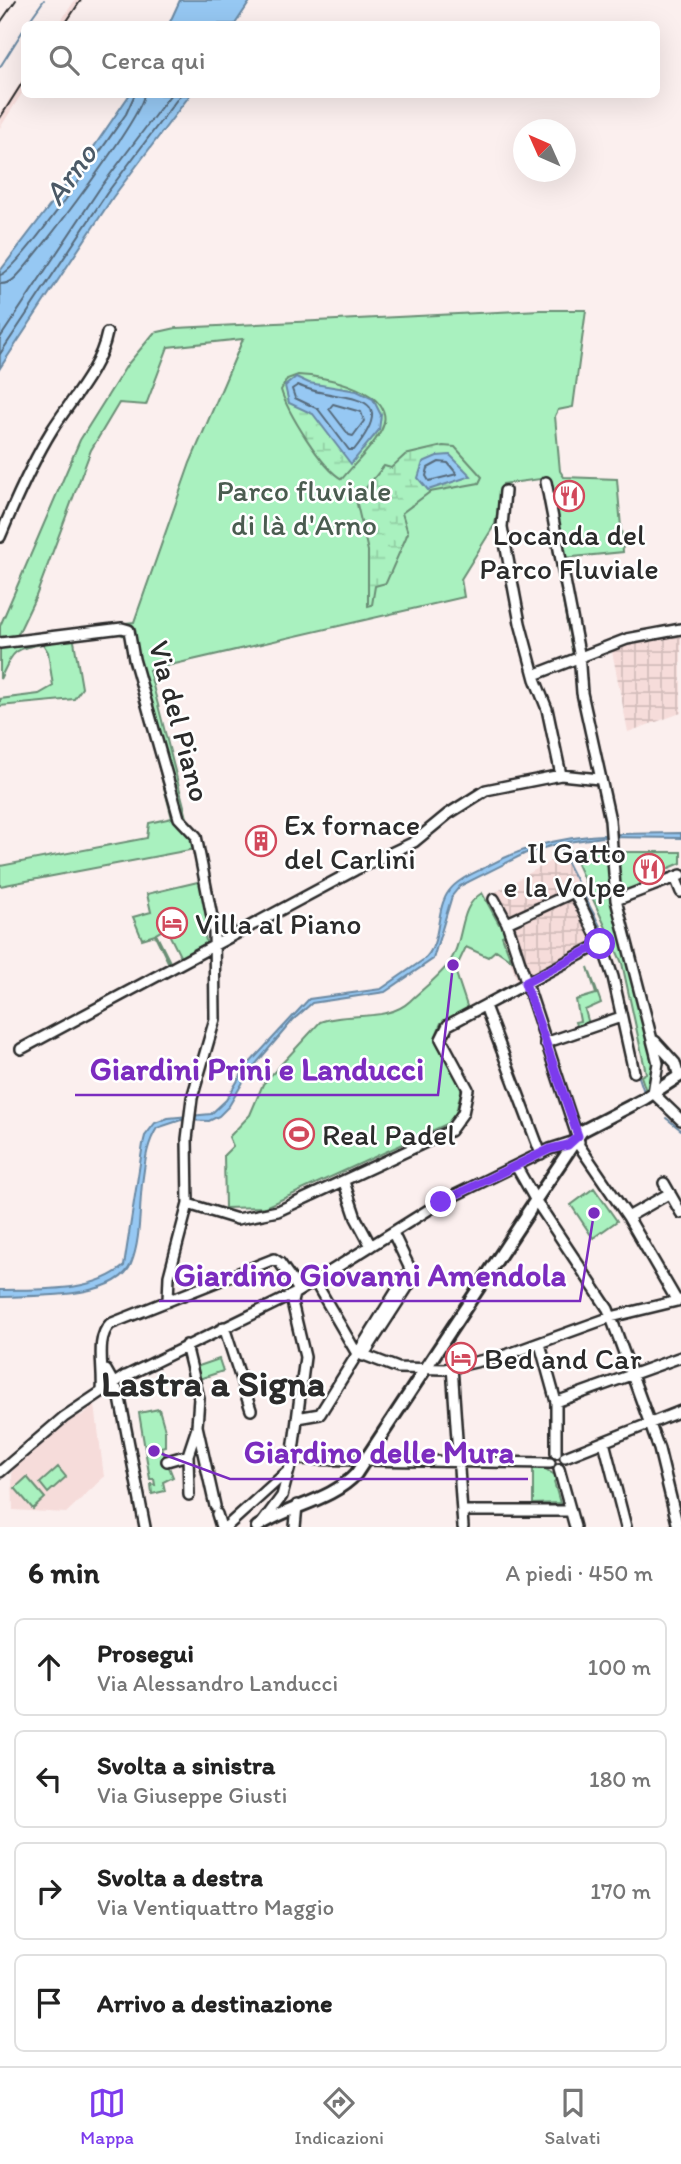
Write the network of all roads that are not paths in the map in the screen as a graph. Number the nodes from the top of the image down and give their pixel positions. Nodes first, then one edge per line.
1 (107, 333) dead end
2 (546, 482) dead end
3 (506, 491) dead end
4 (0, 537) edge
5 (681, 629) edge
6 (0, 643) edge
7 (579, 660) junction
8 (534, 675) junction
9 (561, 775) junction
10 (599, 779) junction
11 (678, 876) edge
12 (681, 892) edge
13 (495, 899) dead end
14 (616, 900) junction
15 (508, 923) junction
16 (600, 944) junction
17 (213, 948) junction
18 (525, 983) junction
19 (485, 1006) junction
20 (621, 1017) junction
21 (654, 1039) junction
22 (545, 1043) junction
23 (21, 1049) dead end
24 (669, 1055) junction
25 (681, 1057) edge
26 (659, 1063) junction
27 (634, 1072) dead end
28 (680, 1076) edge
29 (653, 1093) junction
30 (681, 1120) edge
31 (570, 1148) junction
32 (542, 1153) junction
33 (516, 1166) junction
34 (344, 1182) junction
35 (664, 1183) dead end
36 (670, 1193) junction
37 (188, 1203) junction
38 (535, 1205) junction
39 (681, 1213) edge
40 (628, 1217) junction
41 (393, 1233) junction
42 (371, 1246) junction
43 (314, 1280) junction
44 (295, 1295) junction
45 (168, 1300) junction
46 (679, 1301) edge
47 (611, 1318) junction
48 (224, 1327) junction
49 (540, 1344) junction
50 (186, 1345) junction
51 (439, 1348) junction
52 (359, 1354) junction
53 (681, 1357) edge
54 (104, 1365) junction
55 (452, 1366) junction
56 (423, 1372) junction
57 (632, 1374) junction
58 (113, 1383) junction
59 (102, 1391) junction
60 (556, 1402) junction
61 (251, 1409) dead end
62 (681, 1411) edge
63 (298, 1418) junction
64 (649, 1422) junction
65 (198, 1426) junction
66 (604, 1442) junction
67 (188, 1455) junction
68 (560, 1455) junction
69 (167, 1461) dead end
70 (365, 1461) junction
71 (460, 1461) junction
72 (550, 1462) junction
73 (292, 1464) junction
74 (559, 1469) junction
75 (0, 1472) edge
76 (189, 1495) dead end
77 (297, 1505) junction
78 (462, 1511) junction
79 (570, 1511) junction
80 (259, 1526) edge
81 (145, 1527) edge
82 (225, 1527) edge
83 (295, 1527) edge
84 (463, 1527) edge
85 (575, 1527) edge
86 (626, 1527) edge
87 (678, 1527) edge

1 - 4 street
2 - 7 street
3 - 8 street
5 - 7 street
6 - 17 street, Via del Piano
7 - 8 street
7 - 10 street
8 - 9 street
9 - 10 street
9 - 17 street
10 - 14 street
11 - 12 street
11 - 14 street
13 - 15 street
14 - 21 street
15 - 16 street
15 - 18 street
16 - 18 street
16 - 20 street
17 - 23 street
17 - 37 street, Via del Piano
18 - 19 street
18 - 22 street
19 - 32 street
19 - 34 street
20 - 22 street
20 - 27 street
21 - 24 street
21 - 26 street
22 - 31 street
24 - 25 street
24 - 28 street
26 - 28 street
26 - 29 street
28 - 29 main road
29 - 30 street
29 - 31 main road
31 - 32 street
31 - 32 street
31 - 38 main road
31 - 40 street
32 - 33 street
33 - 38 street
33 - 41 street
34 - 37 street
34 - 42 street
35 - 36 street
36 - 39 street
36 - 40 street
37 - 45 street, Via del Piano
38 - 47 street
38 - 51 main road
40 - 46 street
41 - 42 street
41 - 52 street
42 - 43 street
43 - 44 street
43 - 52 street
44 - 45 street
44 - 48 street
44 - 63 street
45 - 54 street
46 - 47 street
47 - 49 street
47 - 57 street
48 - 50 street
48 - 61 street
49 - 55 street
49 - 60 street
50 - 58 street
50 - 65 street
51 - 55 street
51 - 56 main road
52 - 56 street
52 - 63 street
53 - 57 street
54 - 58 street
54 - 59 street
55 - 56 street
55 - 71 street
56 - 70 main road
57 - 60 street
57 - 64 street
58 - 59 street
58 - 81 street
59 - 75 street
60 - 68 street
62 - 64 street
63 - 73 street
64 - 66 street
64 - 87 street
65 - 67 street
65 - 82 street
66 - 68 street
66 - 86 street
67 - 69 street
67 - 76 street
68 - 72 street
68 - 74 street
70 - 71 street
70 - 73 street
70 - 77 main road
71 - 72 street
71 - 78 street
72 - 74 street
73 - 80 street
73 - 82 street
74 - 79 street
77 - 80 main road
77 - 83 street
78 - 79 street
78 - 84 street
79 - 85 street

